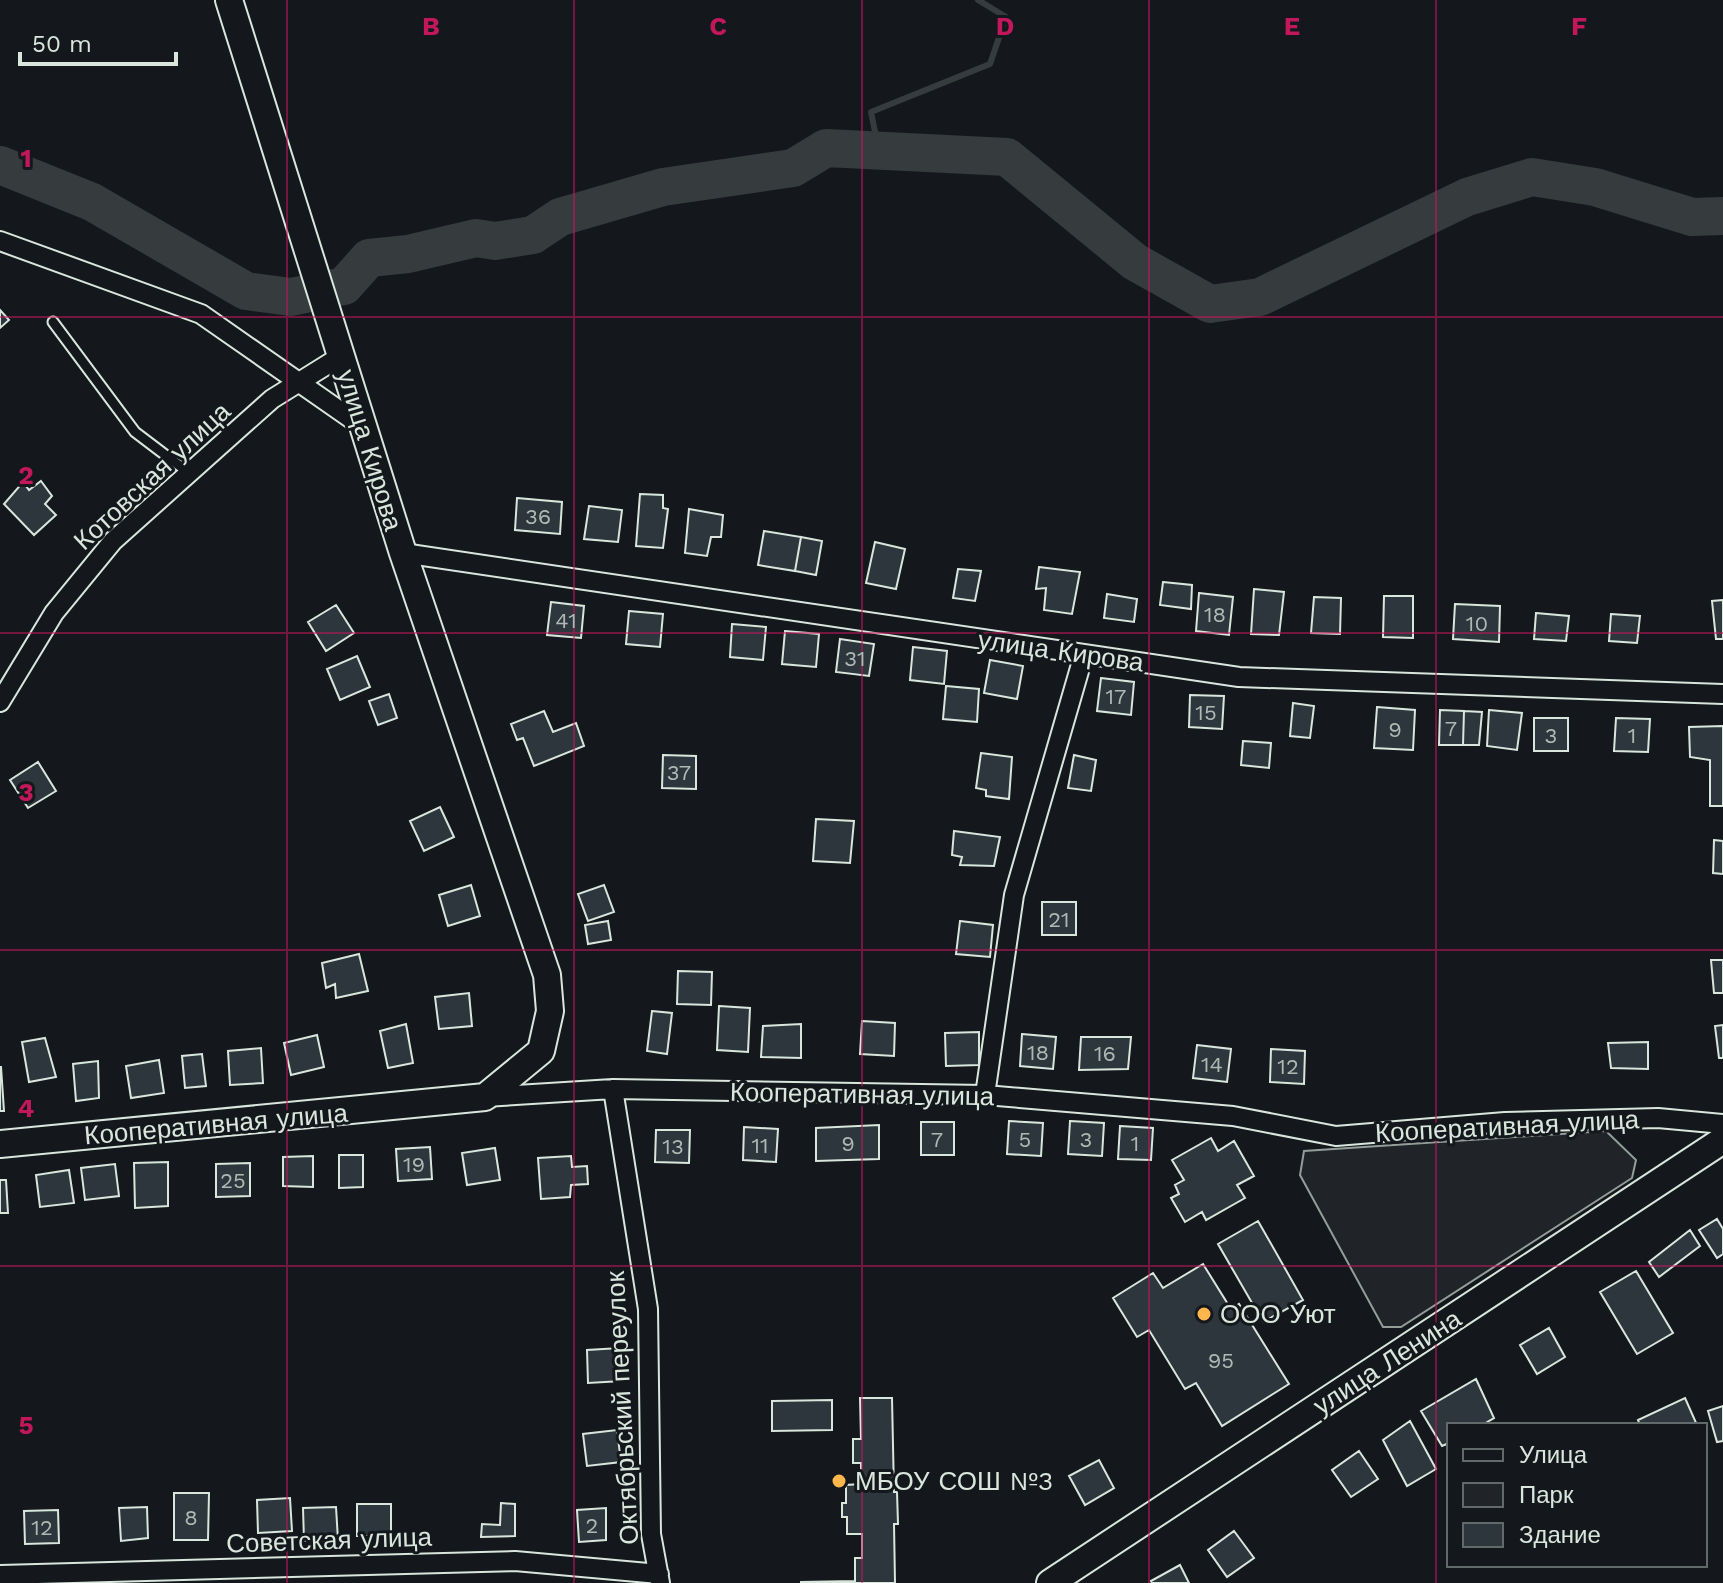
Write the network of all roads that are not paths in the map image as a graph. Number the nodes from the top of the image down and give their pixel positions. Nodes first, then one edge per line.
1 (229, 0) edge
2 (0, 241) edge
3 (53, 322) dead end
4 (339, 351) junction
5 (298, 383) junction
6 (363, 427) junction
7 (189, 473) junction
8 (403, 553) junction
9 (1084, 654) junction
10 (1723, 694) edge
11 (0, 702) edge
12 (613, 1089) junction
13 (985, 1095) junction
14 (485, 1097) junction
15 (1723, 1124) edge
16 (1723, 1140) edge
17 (0, 1144) edge
18 (0, 1575) edge
19 (660, 1578) edge
20 (1050, 1583) edge

1 - 4 street, улица Кирова
2 - 5 street
3 - 7 lane
4 - 5 street, Котовская улица
4 - 6 street, улица Кирова
5 - 6 street
5 - 7 street, Котовская улица
6 - 8 street, улица Кирова
7 - 11 street, Котовская улица
8 - 9 street, улица Кирова
8 - 14 street, улица Кирова
9 - 10 street, улица Кирова
9 - 13 street
12 - 13 street, Кооперативная улица
12 - 14 street, Кооперативная улица
12 - 19 street, Октябрьский переулок
13 - 15 street, Кооперативная улица
14 - 17 street, Кооперативная улица
16 - 20 street, улица Ленина
18 - 19 street, Советская улица

